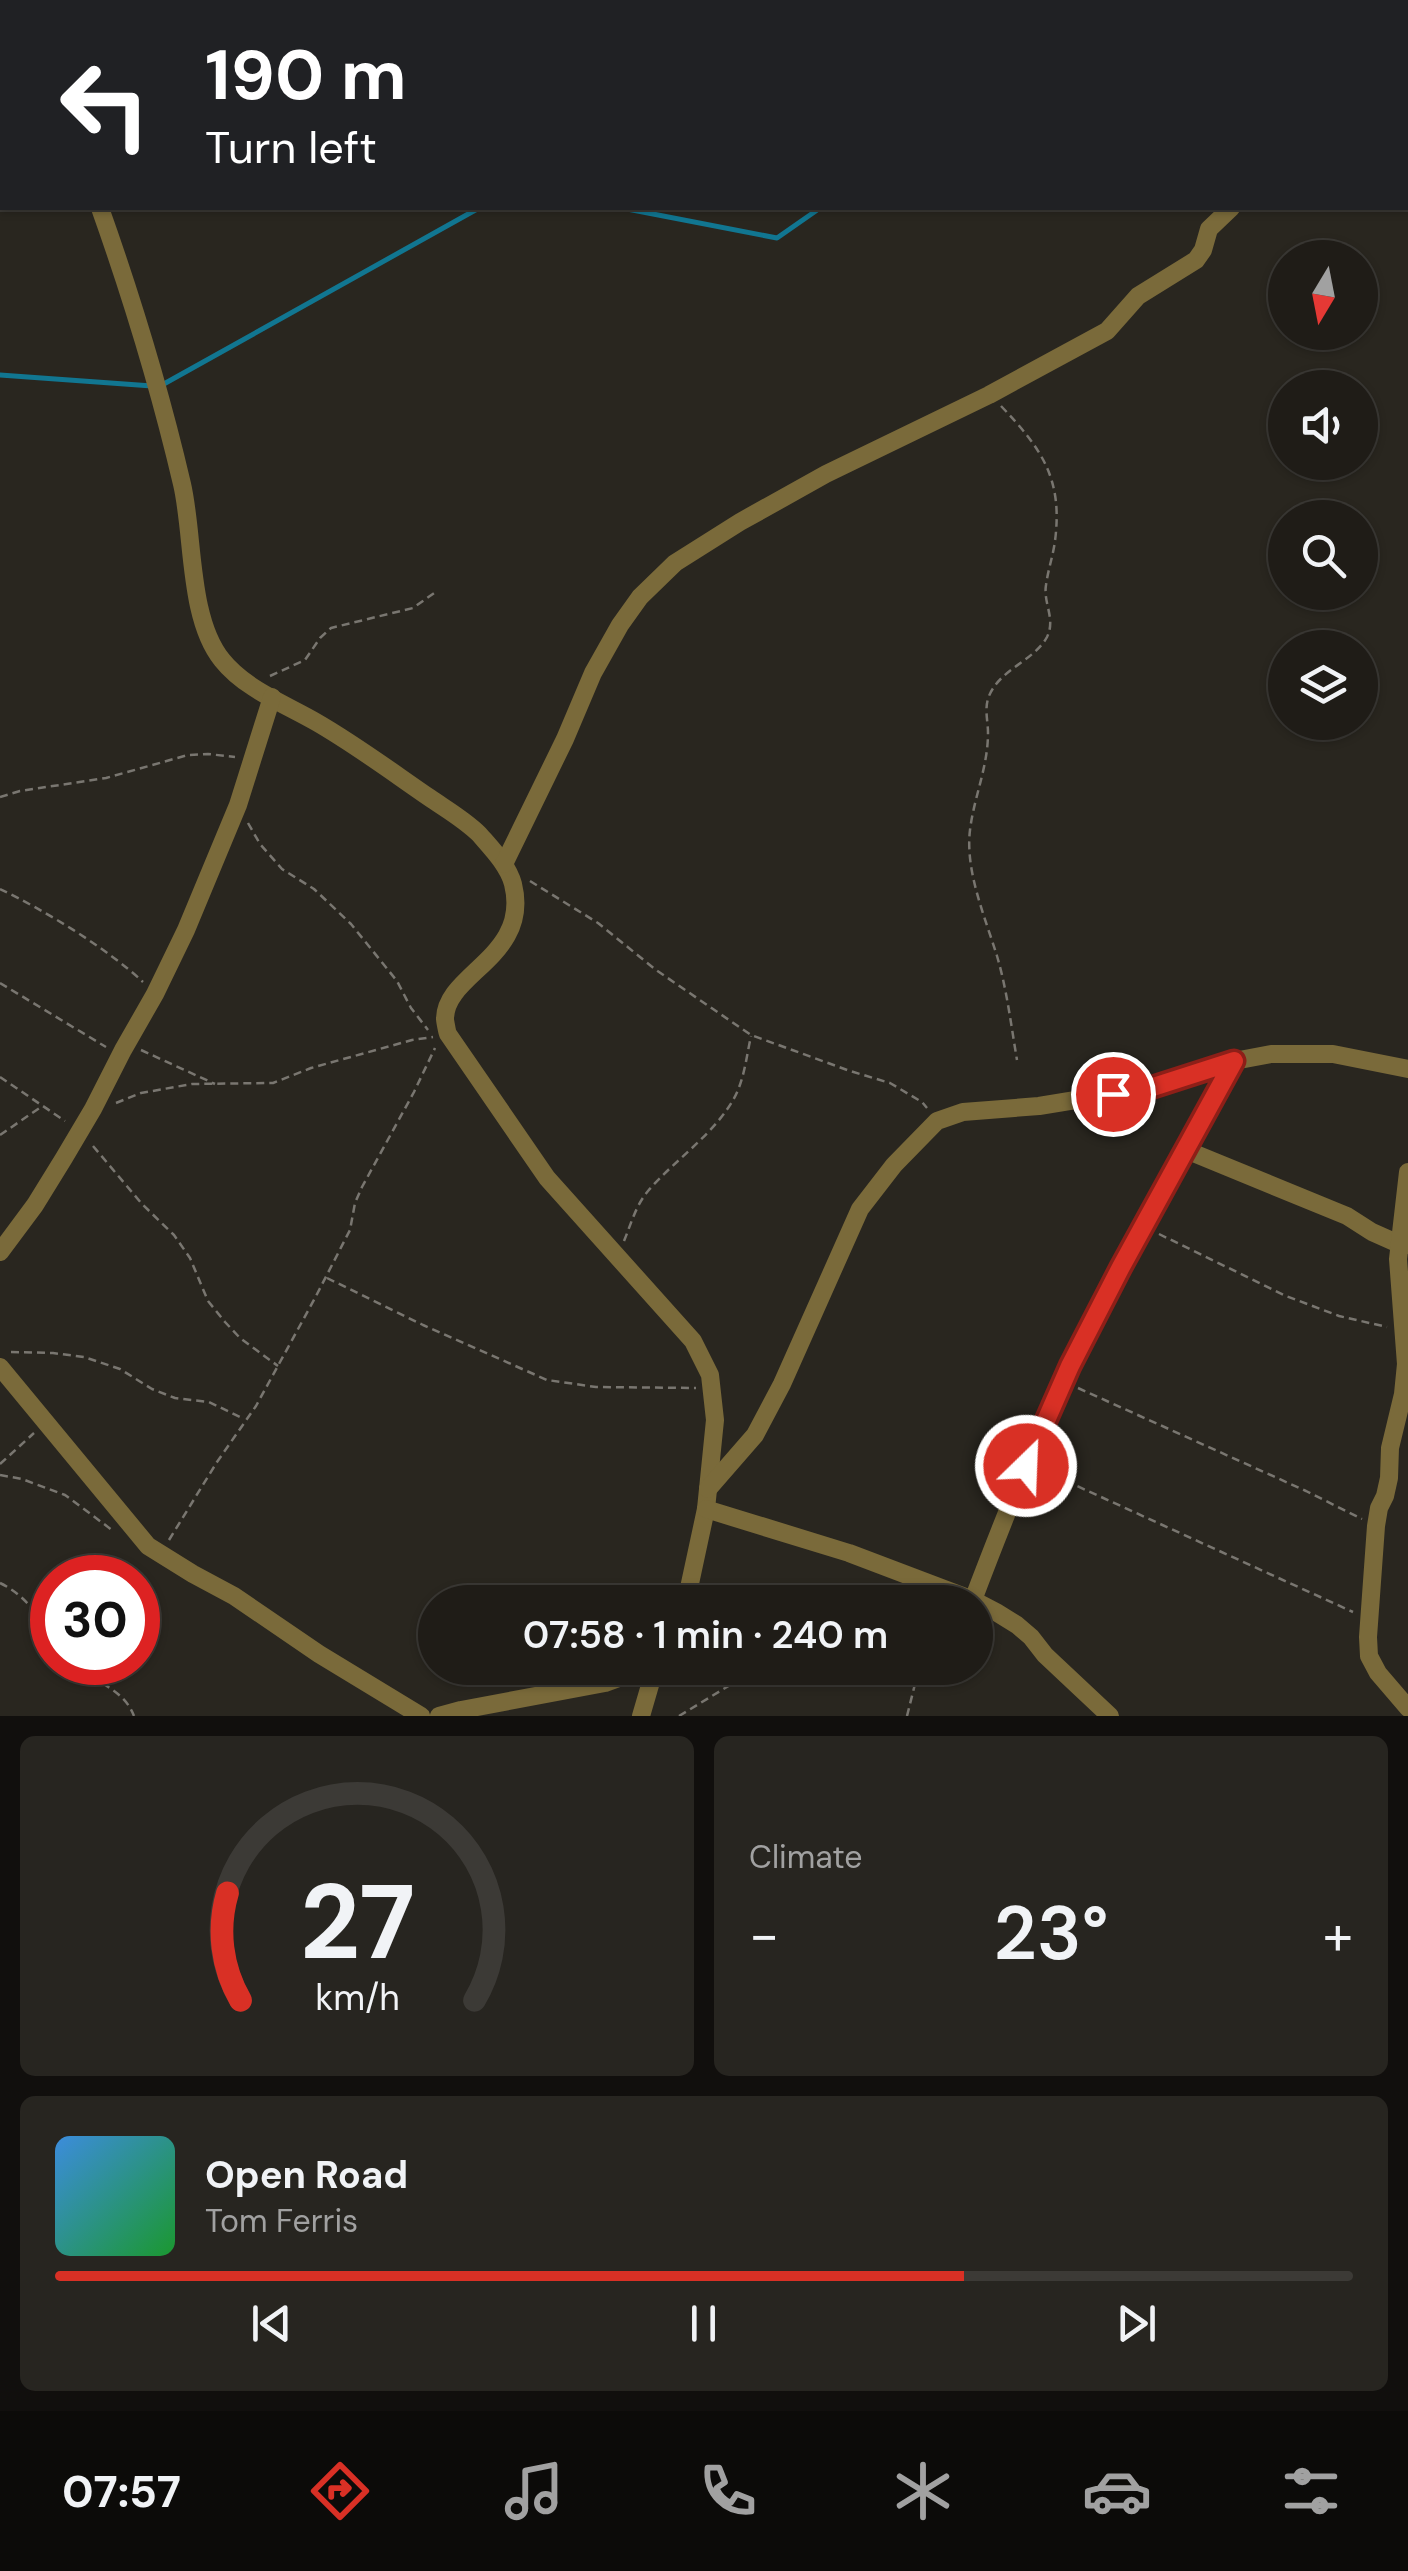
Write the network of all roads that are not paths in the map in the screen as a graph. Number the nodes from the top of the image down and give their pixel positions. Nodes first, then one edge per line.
1 (101, 210) edge
2 (1228, 210) edge
3 (272, 697) junction
4 (505, 866) junction
5 (1234, 1061) junction
6 (1407, 1075) edge
7 (1186, 1150) junction
8 (1408, 1172) edge
9 (1404, 1244) edge
10 (0, 1252) edge
11 (0, 1367) edge
12 (708, 1489) junction
13 (706, 1510) junction
14 (690, 1585) edge
15 (931, 1585) edge
16 (978, 1585) edge
17 (993, 1611) edge
18 (594, 1685) edge
19 (651, 1685) edge
20 (1090, 1698) junction
21 (1408, 1708) edge
22 (421, 1716) edge
23 (439, 1716) edge
24 (641, 1716) edge
25 (1081, 1716) edge
26 (1110, 1716) edge

1 - 3 street
2 - 4 street
3 - 4 street
3 - 10 street
4 - 12 street
5 - 6 street
5 - 7 street
5 - 12 street
7 - 9 street
7 - 16 street
8 - 9 street
9 - 21 street
11 - 22 street
12 - 13 street
13 - 14 street
13 - 15 street
17 - 20 street
18 - 23 street
19 - 24 street
20 - 25 street
20 - 26 street

